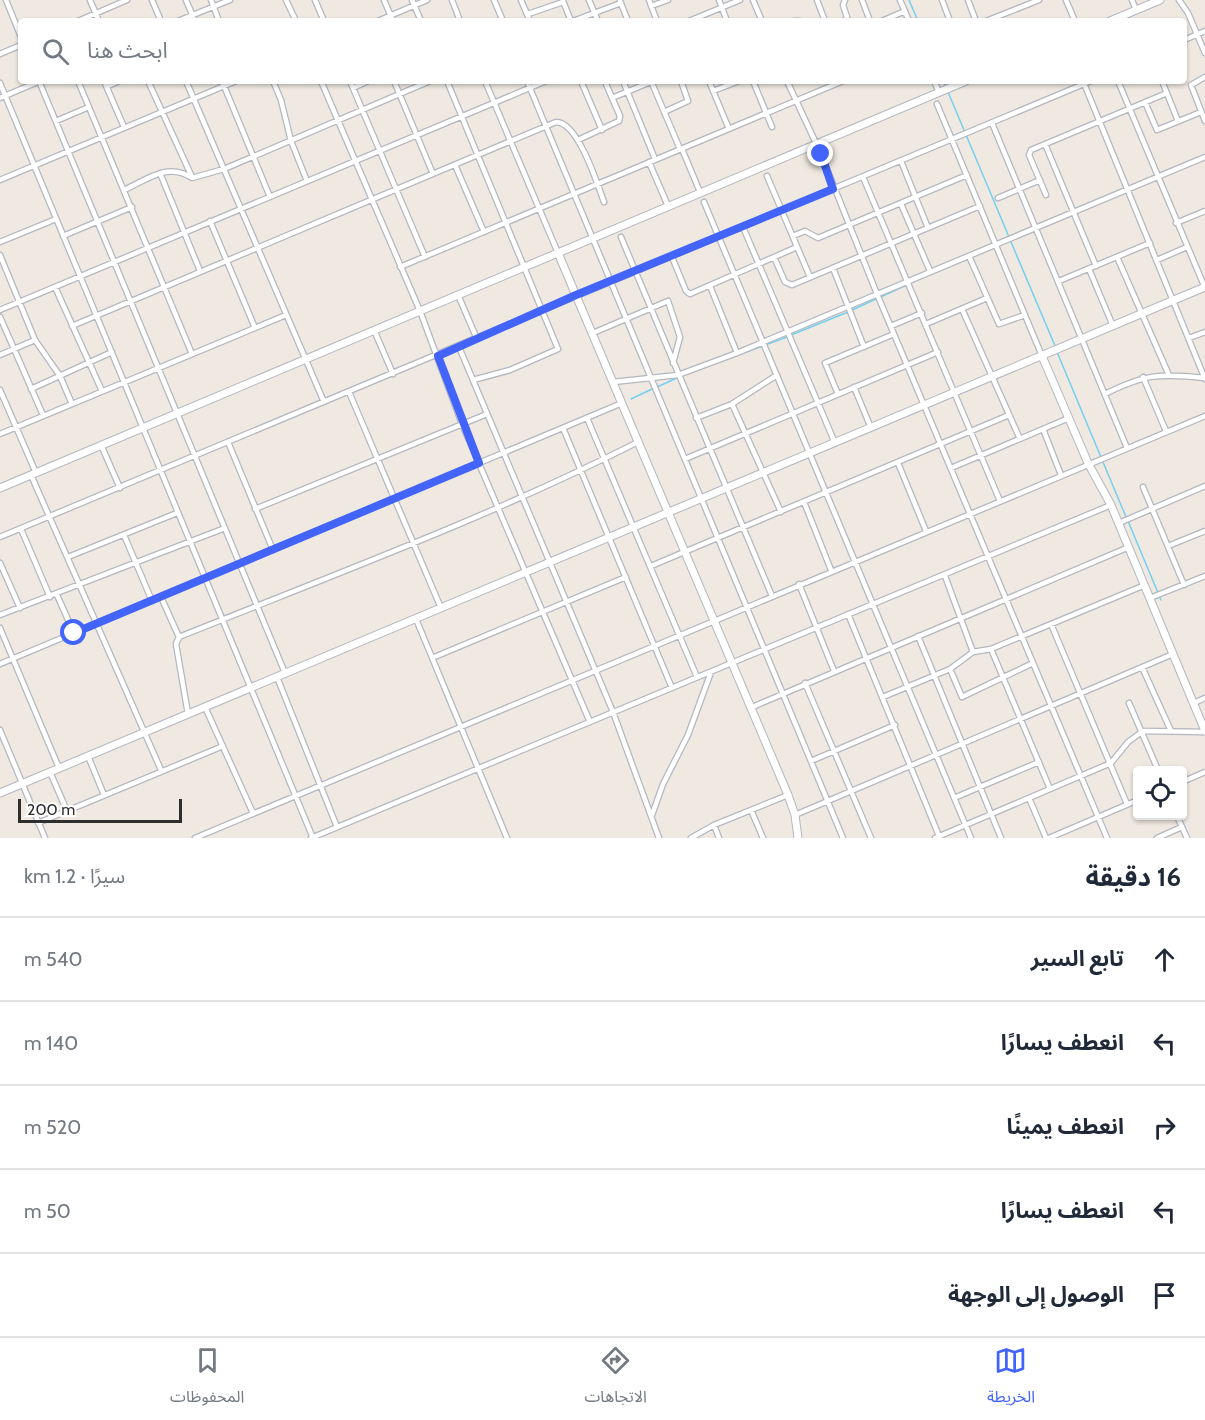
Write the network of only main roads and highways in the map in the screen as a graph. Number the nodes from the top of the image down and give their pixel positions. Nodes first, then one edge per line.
1 (1160, 0) edge
2 (1117, 18) edge
3 (960, 84) edge
4 (558, 253) junction
5 (1205, 287) edge
6 (1042, 356) junction
7 (0, 488) edge
8 (668, 513) junction
9 (1205, 732) edge
10 (0, 793) edge
11 (798, 838) edge

1 - 2 main road
3 - 4 main road
4 - 7 main road
4 - 8 main road
5 - 6 main road
6 - 8 main road
6 - 9 main road
8 - 10 main road
8 - 11 main road

